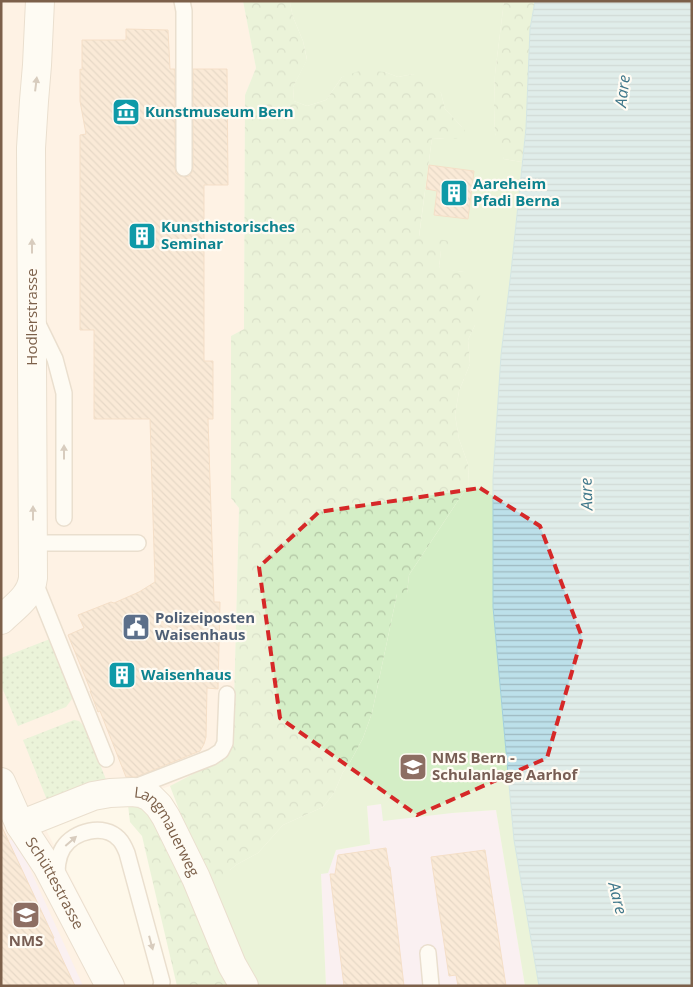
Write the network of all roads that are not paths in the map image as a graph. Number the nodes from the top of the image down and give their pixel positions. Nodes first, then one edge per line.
1 (40, 1) edge
2 (182, 1) edge
3 (184, 168) dead end
4 (32, 311) junction
5 (64, 518) dead end
6 (33, 543) junction
7 (138, 543) dead end
8 (34, 578) junction
9 (1, 620) edge
10 (227, 694) dead end
11 (106, 759) dead end
12 (1, 782) edge
13 (124, 792) junction
14 (20, 826) junction
15 (57, 886) junction
16 (428, 953) dead end
17 (110, 986) edge
18 (161, 986) edge
19 (244, 986) edge
20 (431, 986) edge

4 -> 1 street, Hodlerstrasse
2 - 3 lane
5 -> 4 lane
6 -> 4 street, Hodlerstrasse
6 - 7 lane
6 - 8 street, Hodlerstrasse
8 - 9 street
8 - 11 lane
10 - 13 lane
12 - 14 street, Schüttestrasse
13 - 14 street, Langmauerweg
13 - 19 street, Langmauerweg
14 - 15 street, Schüttestrasse
15 - 17 street, Schüttestrasse
15 -> 18 lane
16 - 20 lane

